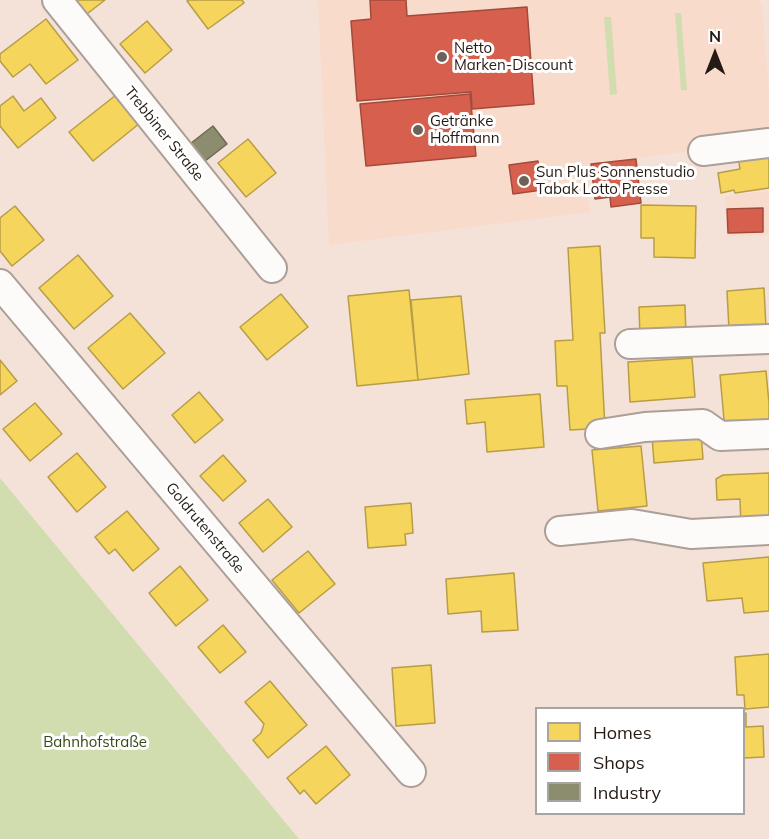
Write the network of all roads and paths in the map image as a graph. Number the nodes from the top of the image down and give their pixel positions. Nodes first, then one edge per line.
1 (57, 0) edge
2 (769, 143) edge
3 (703, 152) dead end
4 (272, 268) dead end
5 (0, 284) edge
6 (769, 339) edge
7 (630, 344) dead end
8 (600, 434) dead end
9 (769, 434) edge
10 (769, 530) edge
11 (560, 531) dead end
12 (411, 772) dead end

1 - 4 street, Trebbiner Straße
2 - 3 street
5 - 12 street, Goldrutenstraße
6 - 7 street
8 - 9 street
10 - 11 street

